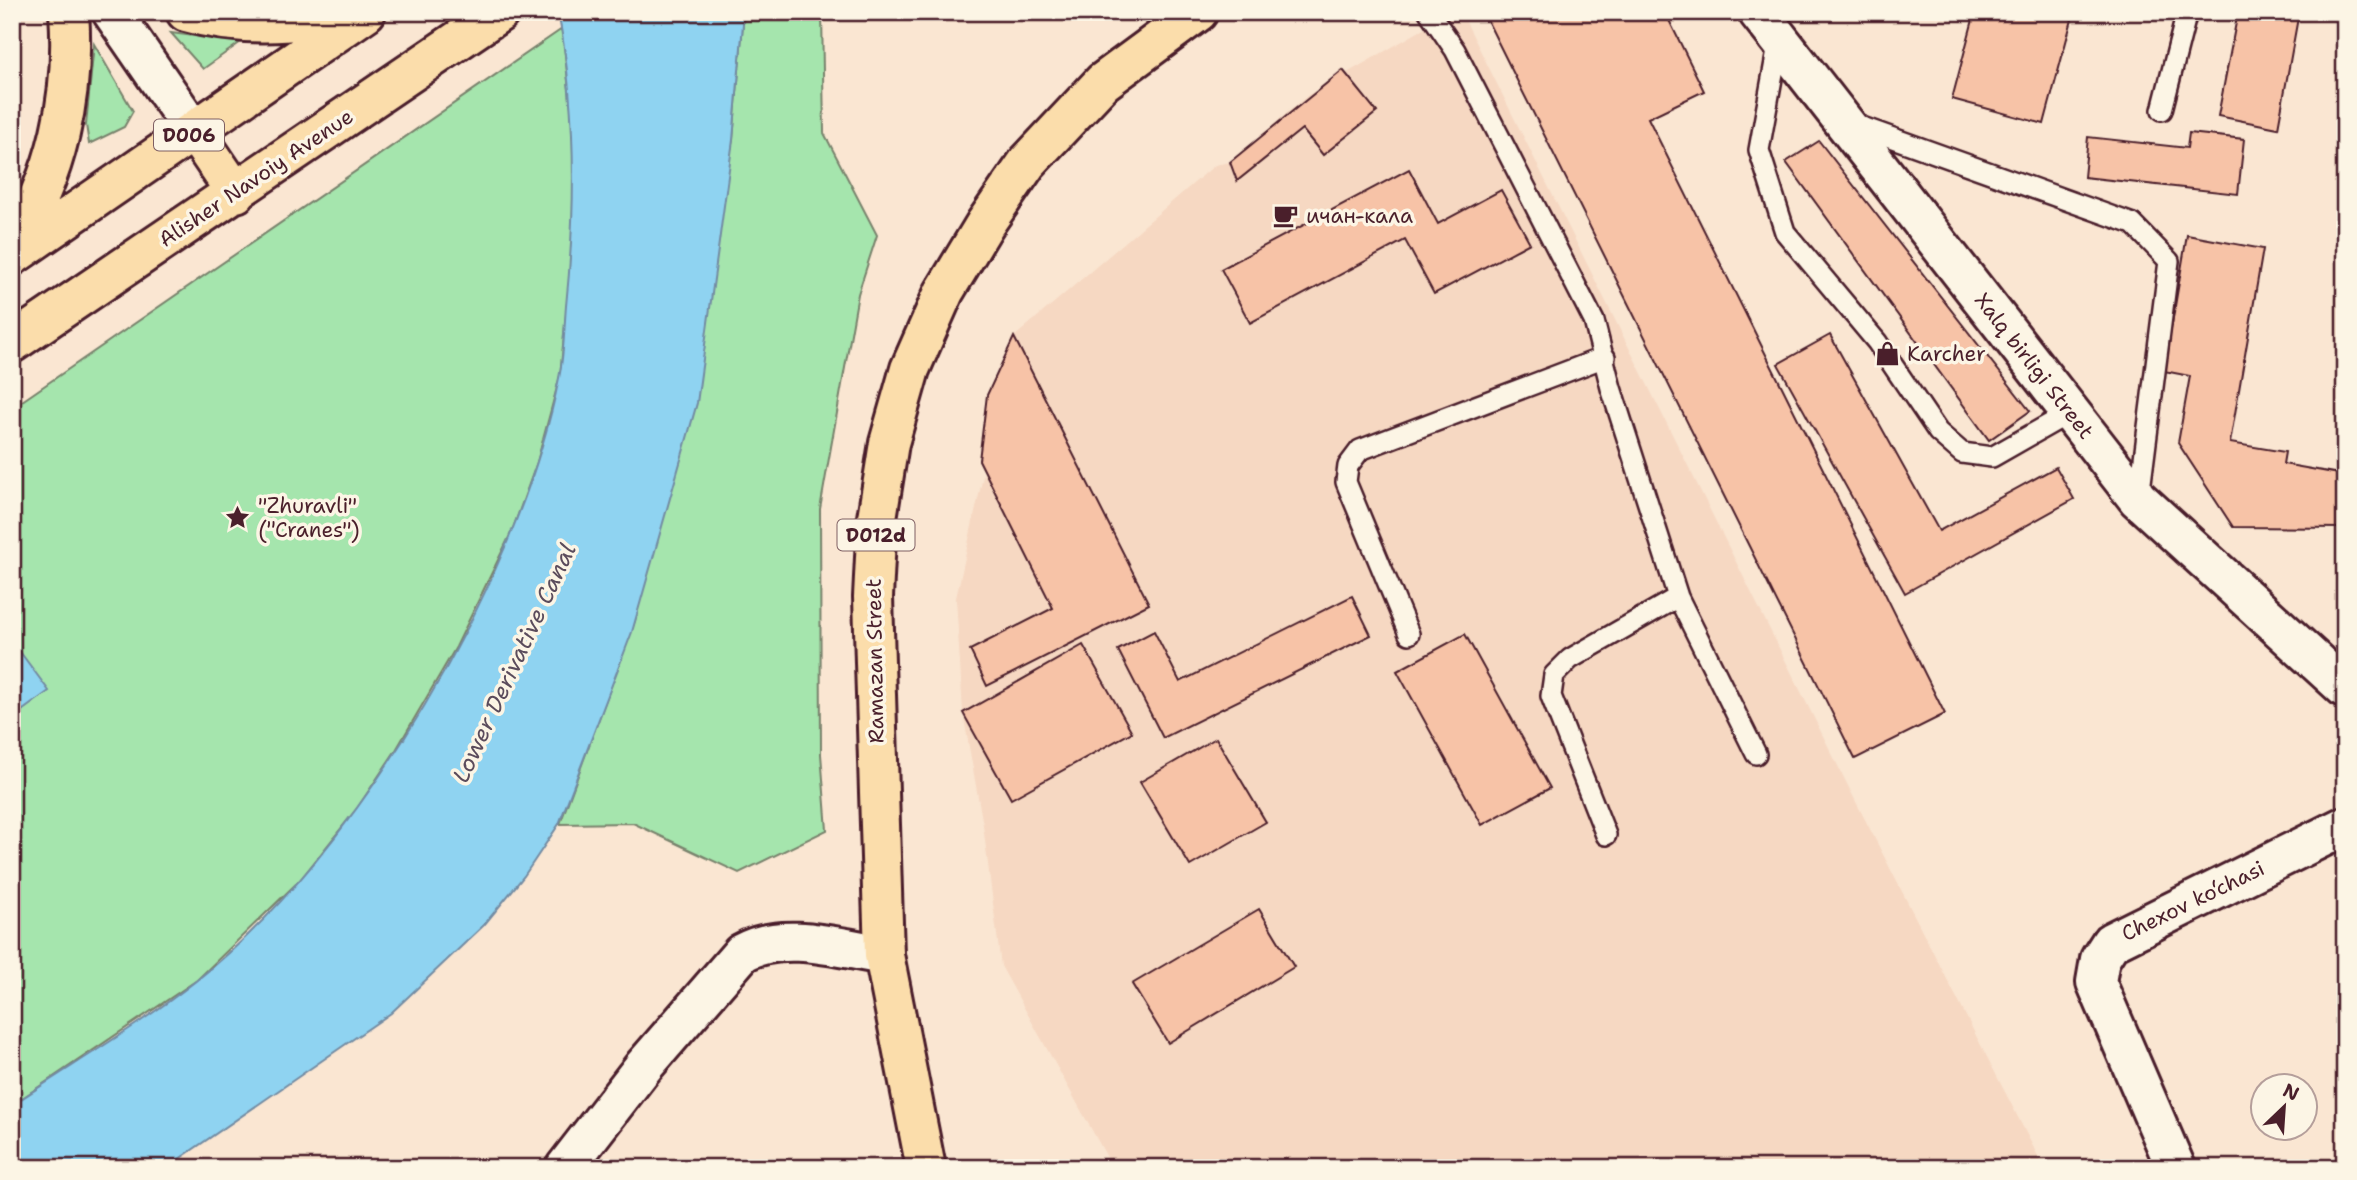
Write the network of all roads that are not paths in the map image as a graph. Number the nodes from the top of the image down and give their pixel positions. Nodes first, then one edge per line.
1 (69, 12) edge
2 (112, 12) edge
3 (186, 12) edge
4 (338, 12) edge
5 (366, 12) edge
6 (1198, 12) edge
7 (1429, 12) edge
8 (2187, 12) edge
9 (497, 14) edge
10 (1768, 26) edge
11 (2162, 110) dead end
12 (1844, 121) junction
13 (194, 131) junction
14 (236, 193) junction
15 (12, 244) edge
16 (12, 257) edge
17 (12, 343) edge
18 (1605, 357) junction
19 (2071, 412) junction
20 (2138, 499) junction
21 (1678, 597) junction
22 (1409, 634) dead end
23 (2345, 688) edge
24 (1756, 754) dead end
25 (2345, 826) edge
26 (1606, 835) dead end
27 (884, 955) junction
28 (565, 1168) edge
29 (926, 1168) edge
30 (2176, 1168) edge

1 - 15 main road
2 - 13 street
3 - 4 main road
5 - 13 main road, D006
6 - 27 main road, Ramazan Street / D012d
7 - 18 lane
8 - 11 lane
9 - 14 main road, Alisher Navoiy Avenue
10 - 12 street, Xalq birligi Street
10 - 19 lane
12 - 19 street, Xalq birligi Street
12 - 20 lane
13 - 14 main road
13 - 16 main road, D006
14 - 17 main road, Alisher Navoiy Avenue
18 - 21 lane
18 - 22 lane
19 - 20 street, Xalq birligi Street
20 - 23 street, Xalq birligi Street
21 - 24 lane
21 - 26 lane
25 - 30 street, Chexov ko‘chasi
27 - 28 street
27 - 29 main road, Ramazan Street / D012d

